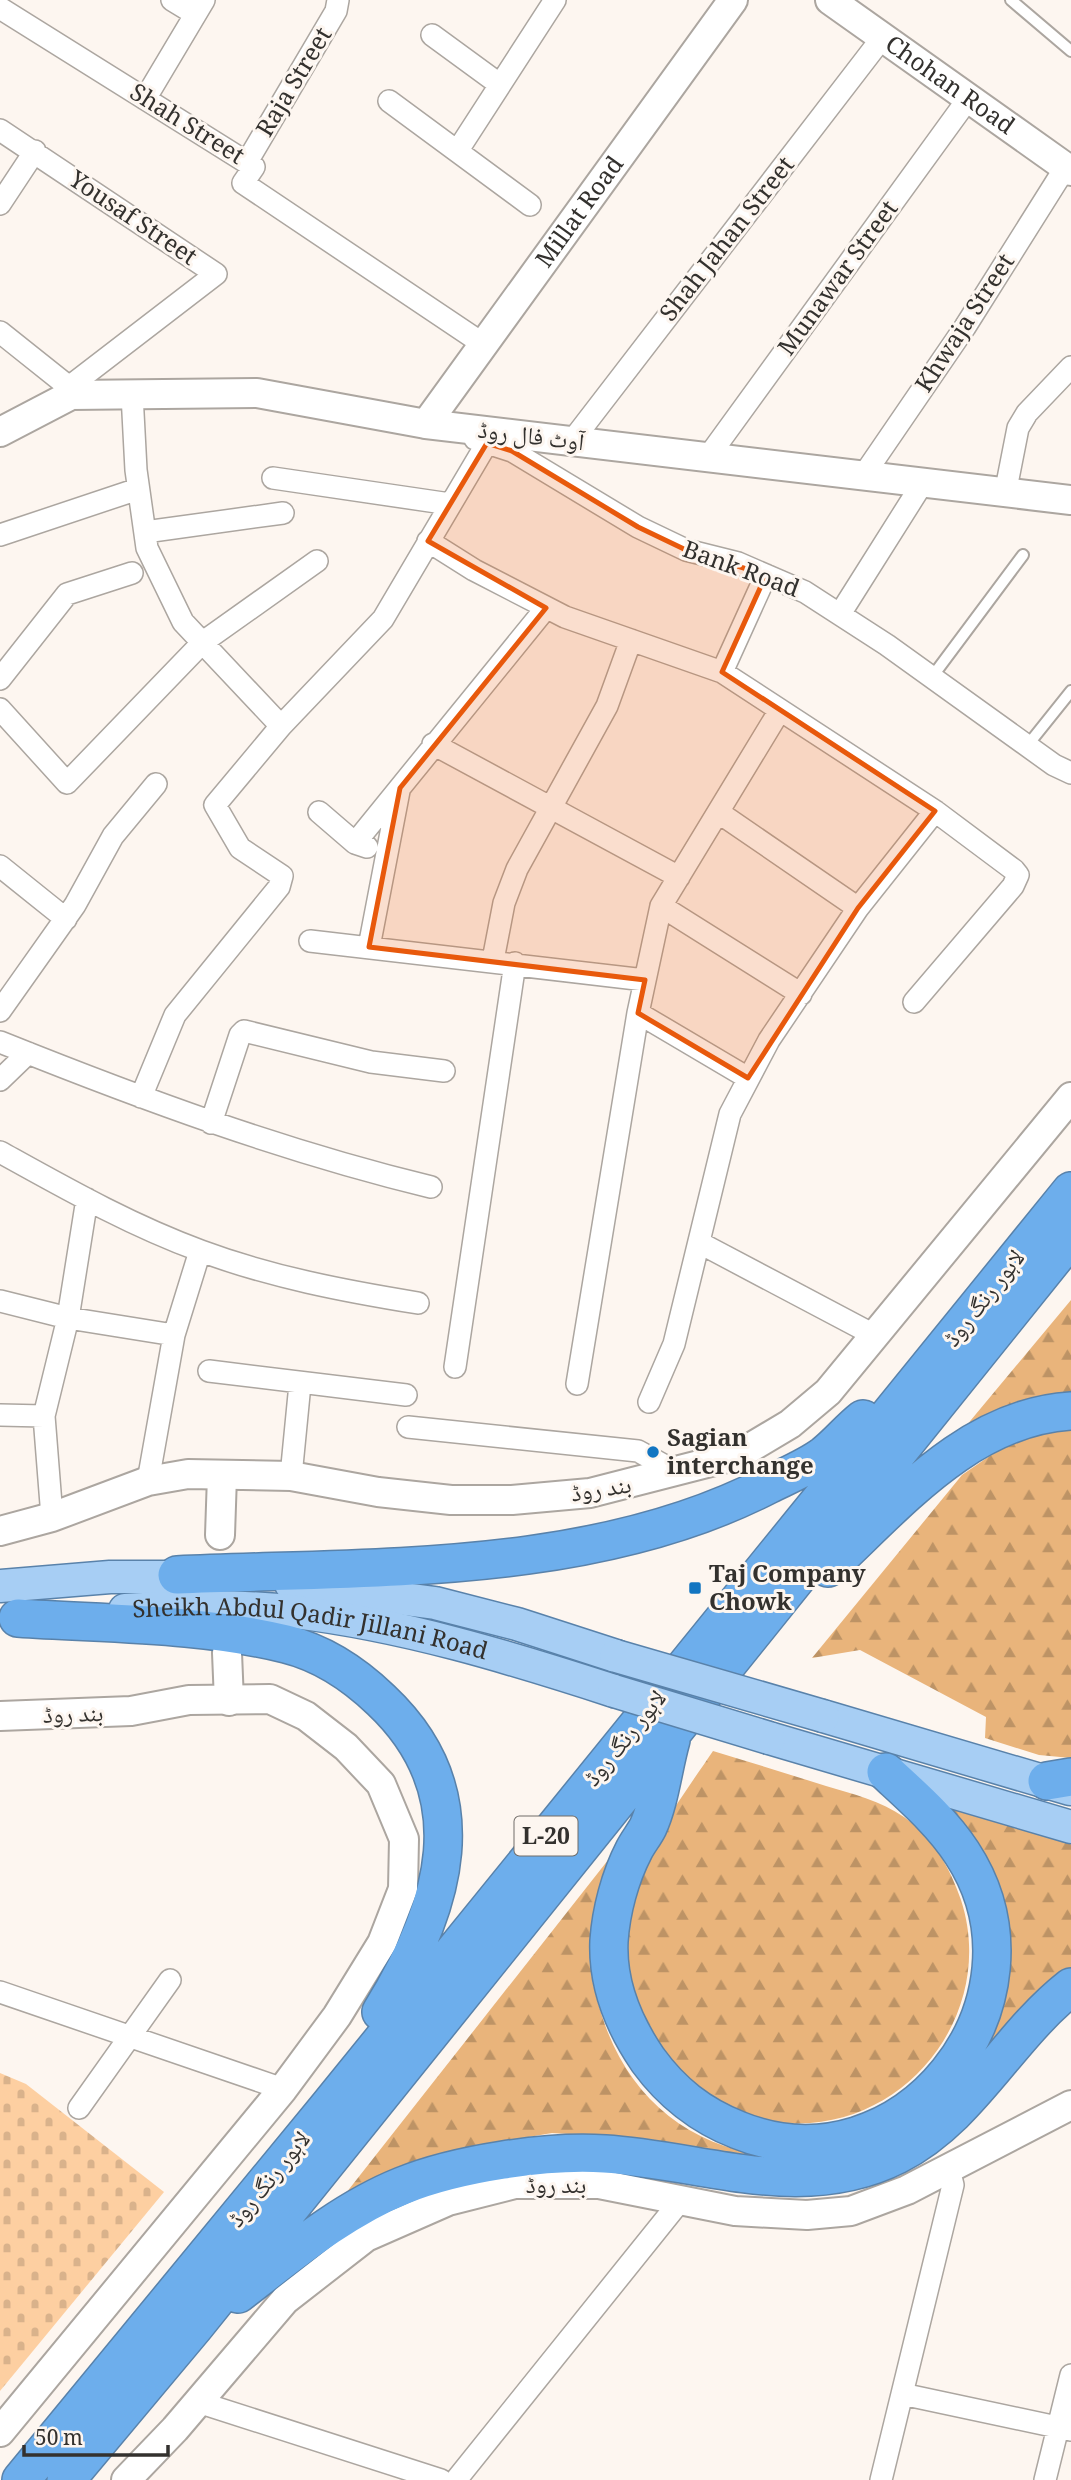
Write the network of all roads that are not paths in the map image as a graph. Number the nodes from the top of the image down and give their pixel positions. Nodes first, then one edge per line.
1 (172, 0) edge
2 (338, 0) edge
3 (555, 0) edge
4 (733, 0) edge
5 (830, 0) edge
6 (1011, 0) edge
7 (6, 6) edge
8 (199, 7) edge
9 (432, 36) dead end
10 (882, 38) junction
11 (1071, 51) edge
12 (499, 84) junction
13 (145, 99) junction
14 (968, 99) junction
15 (389, 101) dead end
16 (0, 130) edge
17 (458, 150) junction
18 (35, 151) junction
19 (247, 162) junction
20 (1068, 169) edge
21 (0, 204) edge
22 (530, 205) dead end
23 (0, 332) edge
24 (483, 344) junction
25 (1071, 368) edge
26 (70, 391) junction
27 (132, 394) junction
28 (426, 424) junction
29 (0, 432) edge
30 (572, 441) junction
31 (487, 443) junction
32 (708, 457) junction
33 (863, 476) junction
34 (272, 478) dead end
35 (922, 484) junction
36 (138, 489) junction
37 (1005, 494) junction
38 (1071, 500) edge
39 (450, 504) junction
40 (283, 513) dead end
41 (145, 532) junction
42 (0, 535) edge
43 (428, 541) junction
44 (1023, 555) dead end
45 (317, 561) dead end
46 (132, 573) dead end
47 (766, 575) junction
48 (547, 608) junction
49 (840, 614) junction
50 (631, 640) junction
51 (203, 642) junction
52 (722, 672) junction
53 (932, 677) junction
54 (0, 680) edge
55 (1071, 691) edge
56 (0, 709) edge
57 (780, 710) junction
58 (282, 726) junction
59 (433, 744) junction
60 (1027, 746) junction
61 (1071, 773) edge
62 (156, 784) dead end
63 (400, 788) junction
64 (550, 807) junction
65 (935, 810) junction
66 (318, 812) dead end
67 (718, 812) junction
68 (355, 843) junction
69 (387, 853) junction
70 (0, 866) edge
71 (679, 877) junction
72 (661, 906) junction
73 (858, 908) junction
74 (66, 919) junction
75 (310, 941) dead end
76 (369, 947) junction
77 (493, 960) junction
78 (515, 963) junction
79 (645, 980) junction
80 (801, 994) junction
81 (914, 1002) dead end
82 (0, 1011) edge
83 (638, 1013) junction
84 (0, 1042) edge
85 (28, 1053) junction
86 (444, 1071) dead end
87 (748, 1078) junction
88 (0, 1080) edge
89 (141, 1097) junction
90 (1071, 1097) edge
91 (211, 1123) junction
92 (0, 1152) edge
93 (431, 1187) dead end
94 (1071, 1191) edge
95 (87, 1199) junction
96 (1071, 1237) edge
97 (700, 1243) junction
98 (200, 1251) junction
99 (0, 1301) edge
100 (418, 1303) dead end
101 (68, 1318) junction
102 (174, 1335) junction
103 (874, 1335) junction
104 (456, 1367) dead end
105 (209, 1371) dead end
106 (925, 1374) junction
107 (300, 1384) junction
108 (577, 1384) dead end
109 (406, 1395) dead end
110 (649, 1402) dead end
111 (1071, 1411) edge
112 (0, 1415) edge
113 (44, 1416) junction
114 (408, 1427) dead end
115 (676, 1472) junction
116 (222, 1476) junction
117 (291, 1476) junction
118 (148, 1480) junction
119 (52, 1517) junction
120 (0, 1531) edge
121 (220, 1535) dead end
122 (177, 1575) junction
123 (0, 1586) edge
124 (9, 1619) edge
125 (747, 1637) junction
126 (227, 1653) dead end
127 (229, 1701) junction
128 (0, 1716) edge
129 (673, 1729) junction
130 (886, 1772) junction
131 (1063, 1782) edge
132 (1071, 1827) edge
133 (170, 1980) dead end
134 (1071, 1987) edge
135 (0, 1992) edge
136 (126, 2037) junction
137 (283, 2089) junction
138 (1071, 2105) edge
139 (328, 2107) junction
140 (79, 2108) dead end
141 (949, 2169) junction
142 (681, 2200) junction
143 (195, 2326) junction
144 (1071, 2375) edge
145 (902, 2393) junction
146 (198, 2402) junction
147 (1064, 2429) edge
148 (0, 2432) edge
149 (21, 2480) edge
150 (66, 2480) edge
151 (126, 2480) edge
152 (441, 2480) edge
153 (456, 2480) edge
154 (881, 2480) edge
155 (1045, 2480) edge

1 - 8 street
2 - 19 street, Raja Street
3 - 12 street
4 - 24 main road, Millat Road
5 - 10 main road, Chohan Road
6 - 11 lane
7 - 13 street, Shah Street
8 - 13 street
9 - 12 street
10 - 14 main road, Chohan Road
10 - 30 street, Shah Jahan Street
12 - 17 street
13 - 19 street, Shah Street
14 - 20 main road, Chohan Road
14 - 32 street, Munawar Street
15 - 17 street
16 - 18 street, Yousaf Street
17 - 22 street
18 - 21 street
18 - 26 street, Yousaf Street
19 - 24 street, Shah Street
20 - 33 street, Khwaja Street
23 - 26 street
24 - 28 main road, Millat Road
25 - 37 street
26 - 27 main road, آوٹ فال روڈ
26 - 29 main road, آوٹ فال روڈ
27 - 28 main road, آوٹ فال روڈ
27 - 36 street
28 - 30 main road, آوٹ فال روڈ
28 - 31 street, Bank Road
30 - 32 main road, آوٹ فال روڈ
31 - 39 street
31 - 47 street, Bank Road
32 - 33 main road, آوٹ فال روڈ
33 - 35 main road, آوٹ فال روڈ
34 - 39 street
35 - 37 main road, آوٹ فال روڈ
35 - 49 street
36 - 41 street
36 - 42 street
37 - 38 main road, آوٹ فال روڈ
39 - 43 street
40 - 41 street
41 - 51 street
43 - 48 street
43 - 58 street
44 - 53 lane
45 - 51 street
46 - 54 street
47 - 49 street, Bank Road
47 - 52 street
48 - 50 street
48 - 59 street
49 - 53 street, Bank Road
50 - 52 street
50 - 64 street
51 - 56 street
51 - 58 street
52 - 57 street
53 - 60 street, Bank Road
55 - 60 lane
57 - 65 street
57 - 67 street
58 - 89 street
59 - 63 street
59 - 64 street
60 - 61 street, Bank Road
62 - 74 street
63 - 68 street
63 - 69 street
64 - 71 street
64 - 77 street
65 - 73 street
65 - 81 street
66 - 68 street
67 - 71 street
67 - 73 street
68 - 69 street
69 - 76 street
70 - 74 street
71 - 72 street
72 - 79 street
72 - 80 street
73 - 80 street
74 - 82 street
75 - 76 street
76 - 77 street
77 - 78 street
78 - 79 street
78 - 104 street
79 - 83 street
80 - 87 street
83 - 87 street
83 - 108 street
84 - 85 street
85 - 88 street
85 - 89 street
86 - 91 street
87 - 97 street
89 - 91 street
90 - 103 main road, بند روڈ
91 - 93 street
92 - 95 street
94 - 106 highway, لاہور رنگ روڈ / L-20
95 - 98 street
95 - 101 street
96 - 125 highway, لاہور رنگ روڈ / L-20
97 - 103 street
97 - 110 street
98 - 100 street
98 - 102 street
99 - 101 street
101 - 102 street
101 - 113 street
102 - 118 street
103 - 115 main road, بند روڈ
105 - 107 street
106 - 122 highway
106 - 139 highway, لاہور رنگ روڈ / L-20, bridge
107 - 109 street
107 - 117 street
111 - 125 highway
112 - 113 street
113 - 119 street
114 - 115 street
115 - 117 main road, بند روڈ
116 - 117 main road, بند روڈ
116 - 118 main road, بند روڈ
116 - 121 main road
118 - 119 main road, بند روڈ
119 - 120 main road, بند روڈ
122 - 123 main road, Sheikh Abdul Qadir Jillani Road
122 - 131 main road, Sheikh Abdul Qadir Jillani Road, bridge
124 - 130 main road, Sheikh Abdul Qadir Jillani Road, bridge
124 - 139 highway
125 - 129 highway, لاہور رنگ روڈ / L-20, bridge
126 - 127 main road
127 - 128 main road, بند روڈ
127 - 137 main road, بند روڈ
129 - 130 highway
129 - 143 highway, لاہور رنگ روڈ / L-20
130 - 132 main road, Sheikh Abdul Qadir Jillani Road
133 - 136 street
134 - 143 highway
135 - 136 street
136 - 137 street
136 - 140 street
137 - 148 main road, بند روڈ
138 - 141 main road, بند روڈ
139 - 149 highway, لاہور رنگ روڈ / L-20
141 - 142 main road, بند روڈ
141 - 145 street
142 - 146 main road, بند روڈ
142 - 153 street
143 - 150 highway, لاہور رنگ روڈ / L-20
144 - 147 street
145 - 147 street
145 - 154 street
146 - 151 main road, بند روڈ
146 - 152 street
147 - 155 street

